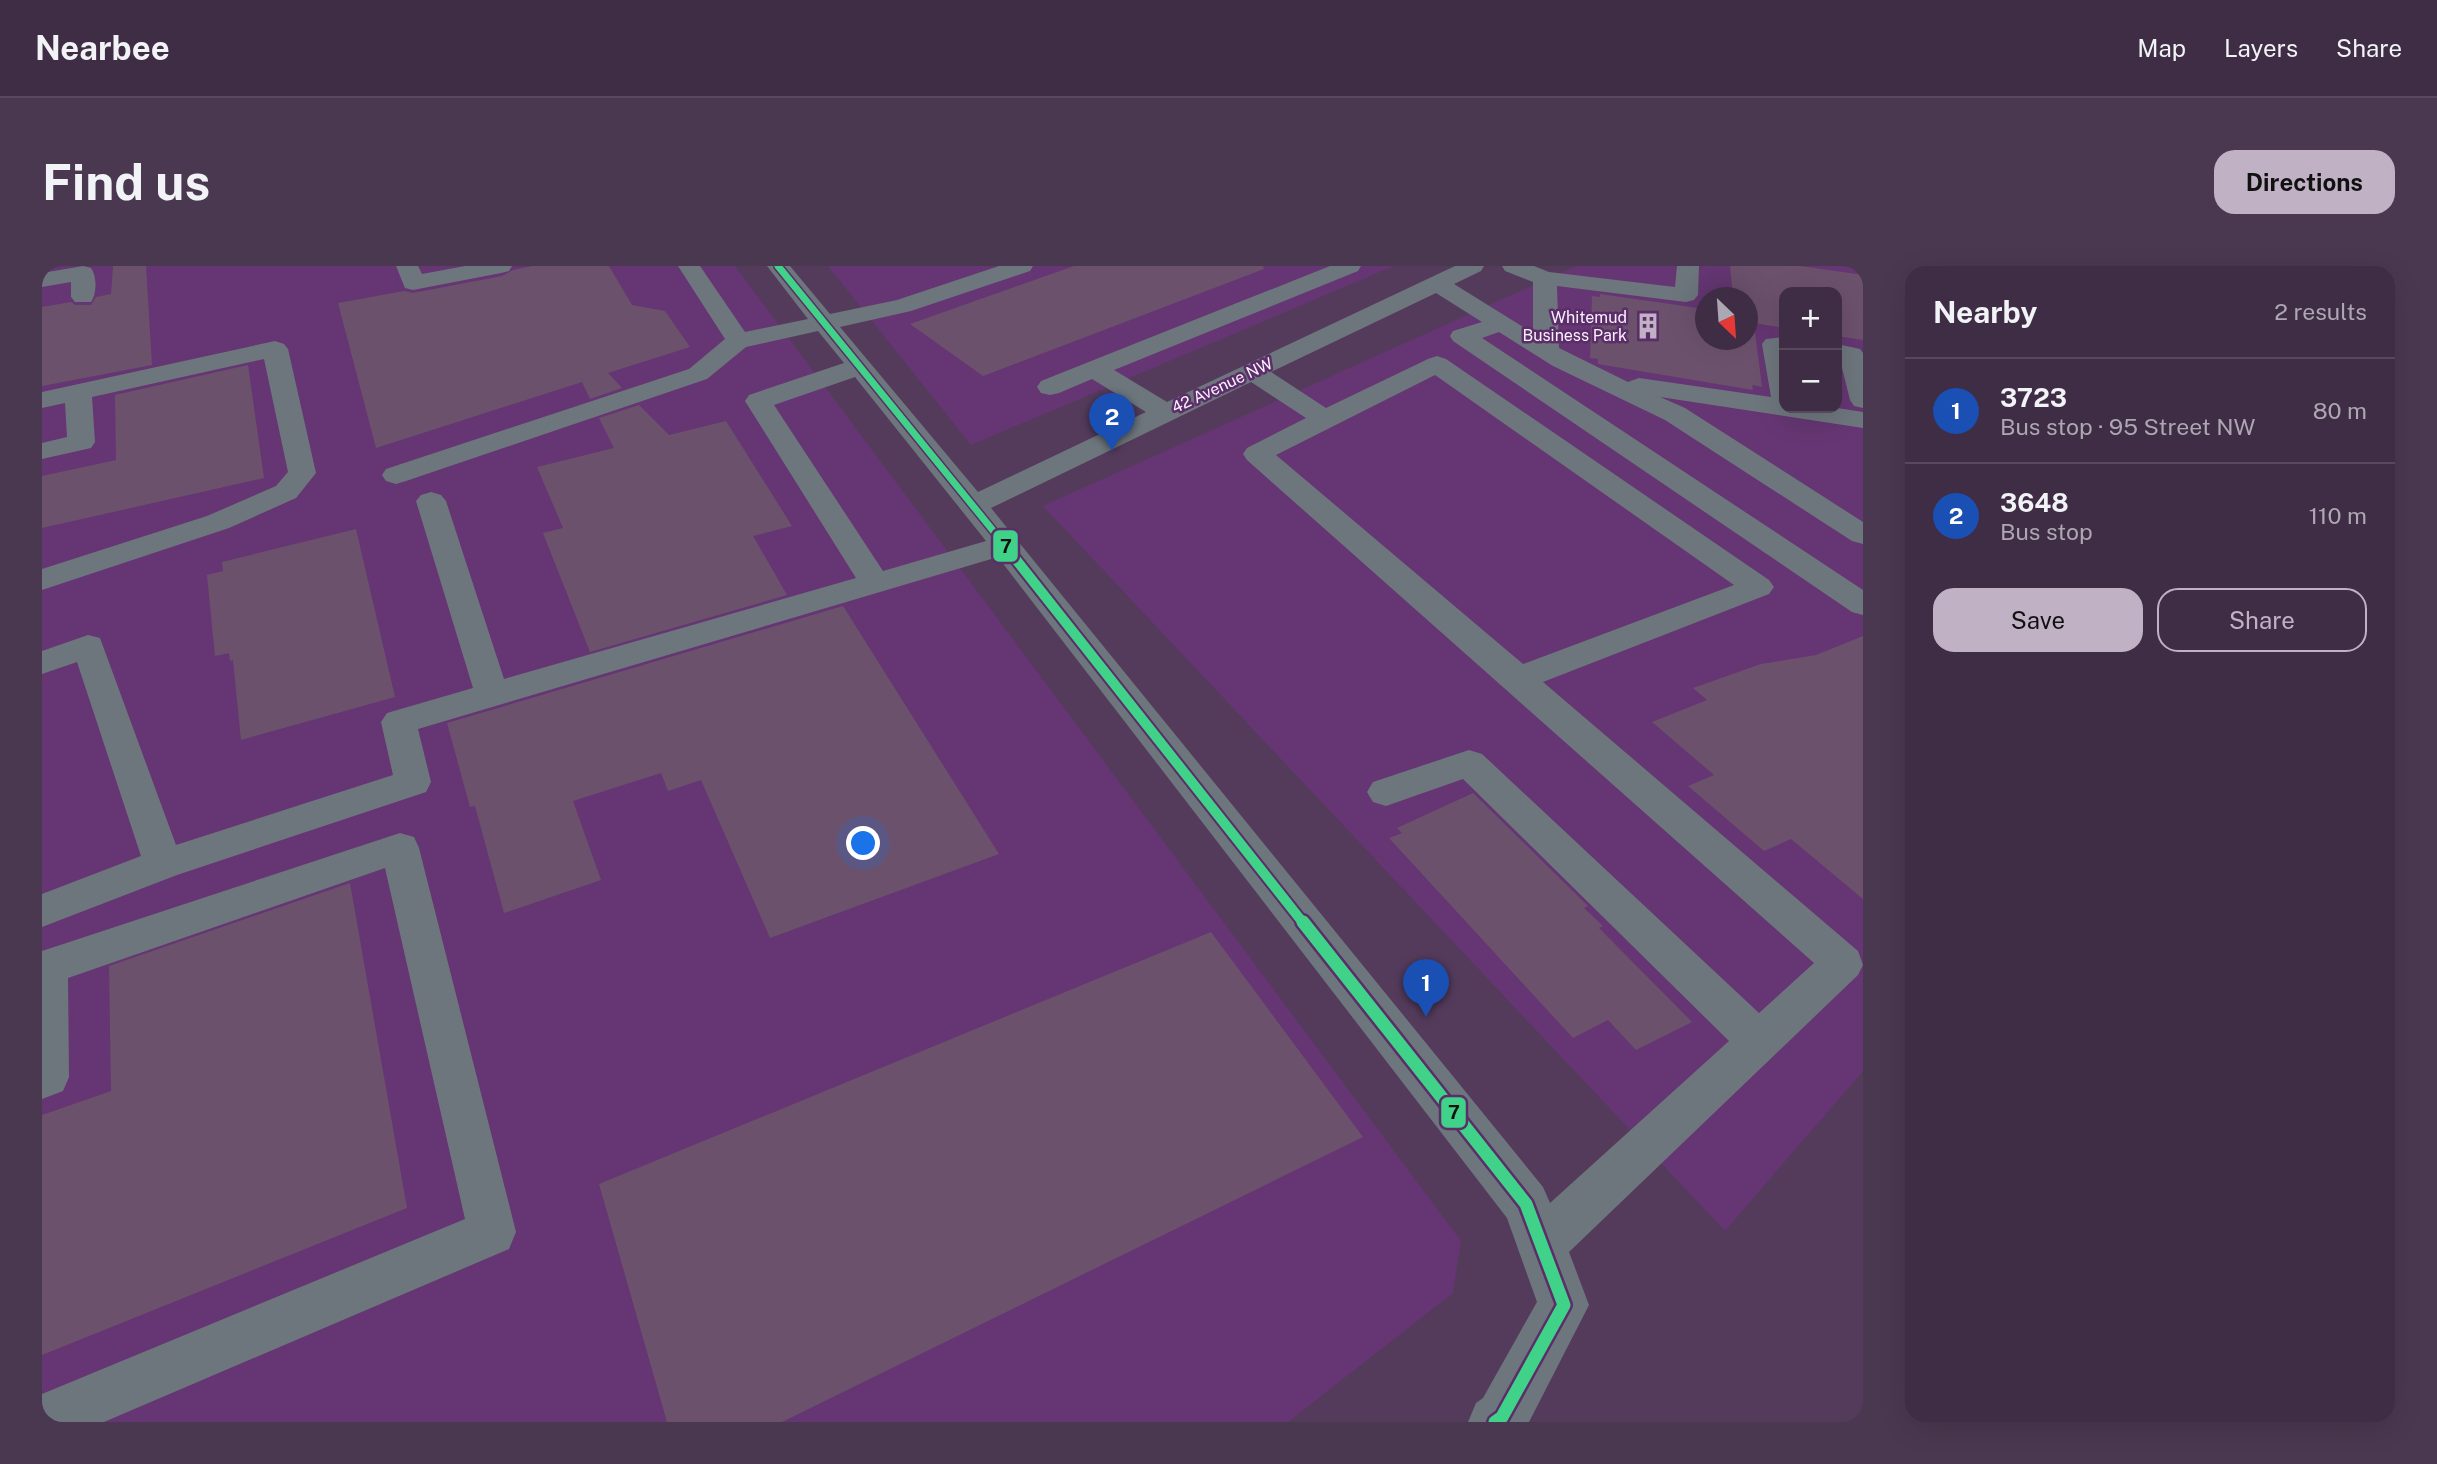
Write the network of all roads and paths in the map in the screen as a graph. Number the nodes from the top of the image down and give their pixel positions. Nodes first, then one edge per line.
1 (407, 266) edge
2 (501, 266) edge
3 (688, 266) edge
4 (778, 266) edge
5 (1022, 266) edge
6 (1350, 266) edge
7 (1473, 266) edge
8 (1513, 266) edge
9 (1688, 266) edge
10 (1432, 276) edge
11 (1545, 278) junction
12 (42, 280) edge
13 (83, 298) dead end
14 (823, 322) junction
15 (1500, 324) junction
16 (738, 341) junction
17 (1779, 344) edge
18 (1546, 352) junction
19 (1842, 353) edge
20 (859, 367) junction
21 (1779, 368) edge
22 (1094, 369) junction
23 (1251, 371) junction
24 (1603, 380) junction
25 (1050, 387) dead end
26 (78, 392) junction
27 (42, 400) edge
28 (1863, 400) edge
29 (1779, 406) edge
30 (1164, 412) junction
31 (1820, 413) edge
32 (1325, 419) junction
33 (1863, 420) edge
34 (42, 451) edge
35 (396, 475) dead end
36 (431, 501) dead end
37 (973, 505) junction
38 (1863, 535) edge
39 (1003, 546) junction
40 (42, 580) edge
41 (875, 583) junction
42 (1863, 605) edge
43 (42, 663) edge
44 (1518, 679) junction
45 (492, 694) junction
46 (1386, 792) dead end
47 (163, 864) junction
48 (42, 911) edge
49 (44, 968) edge
50 (1760, 1042) junction
51 (42, 1079) edge
52 (1541, 1244) junction
53 (42, 1421) edge
54 (1495, 1422) edge

1 - 2 street
3 - 16 street
4 - 14 street
5 - 14 street
6 - 22 street
7 - 10 street, 42 Avenue NW
8 - 11 street
9 - 11 street
10 - 15 street
10 - 23 street, 42 Avenue NW
11 - 18 street
12 - 13 street
14 - 16 street
14 - 20 street
15 - 18 street
15 - 42 street
16 - 35 street
17 - 21 street
18 - 24 street
19 - 28 street
20 - 37 street
20 - 41 street
22 - 25 street
22 - 30 street
23 - 30 street, 42 Avenue NW
23 - 32 street
24 - 29 street
24 - 38 street
26 - 27 street
26 - 34 street
26 - 40 street
30 - 37 street, 42 Avenue NW
31 - 33 street
32 - 44 street
32 - 44 street
36 - 45 street
37 - 39 street
39 - 41 street
39 - 52 street
41 - 45 street
43 - 47 street
44 - 50 street
45 - 47 street
46 - 50 street
47 - 48 street
49 - 51 street
49 - 53 street
50 - 52 street
52 - 54 street

